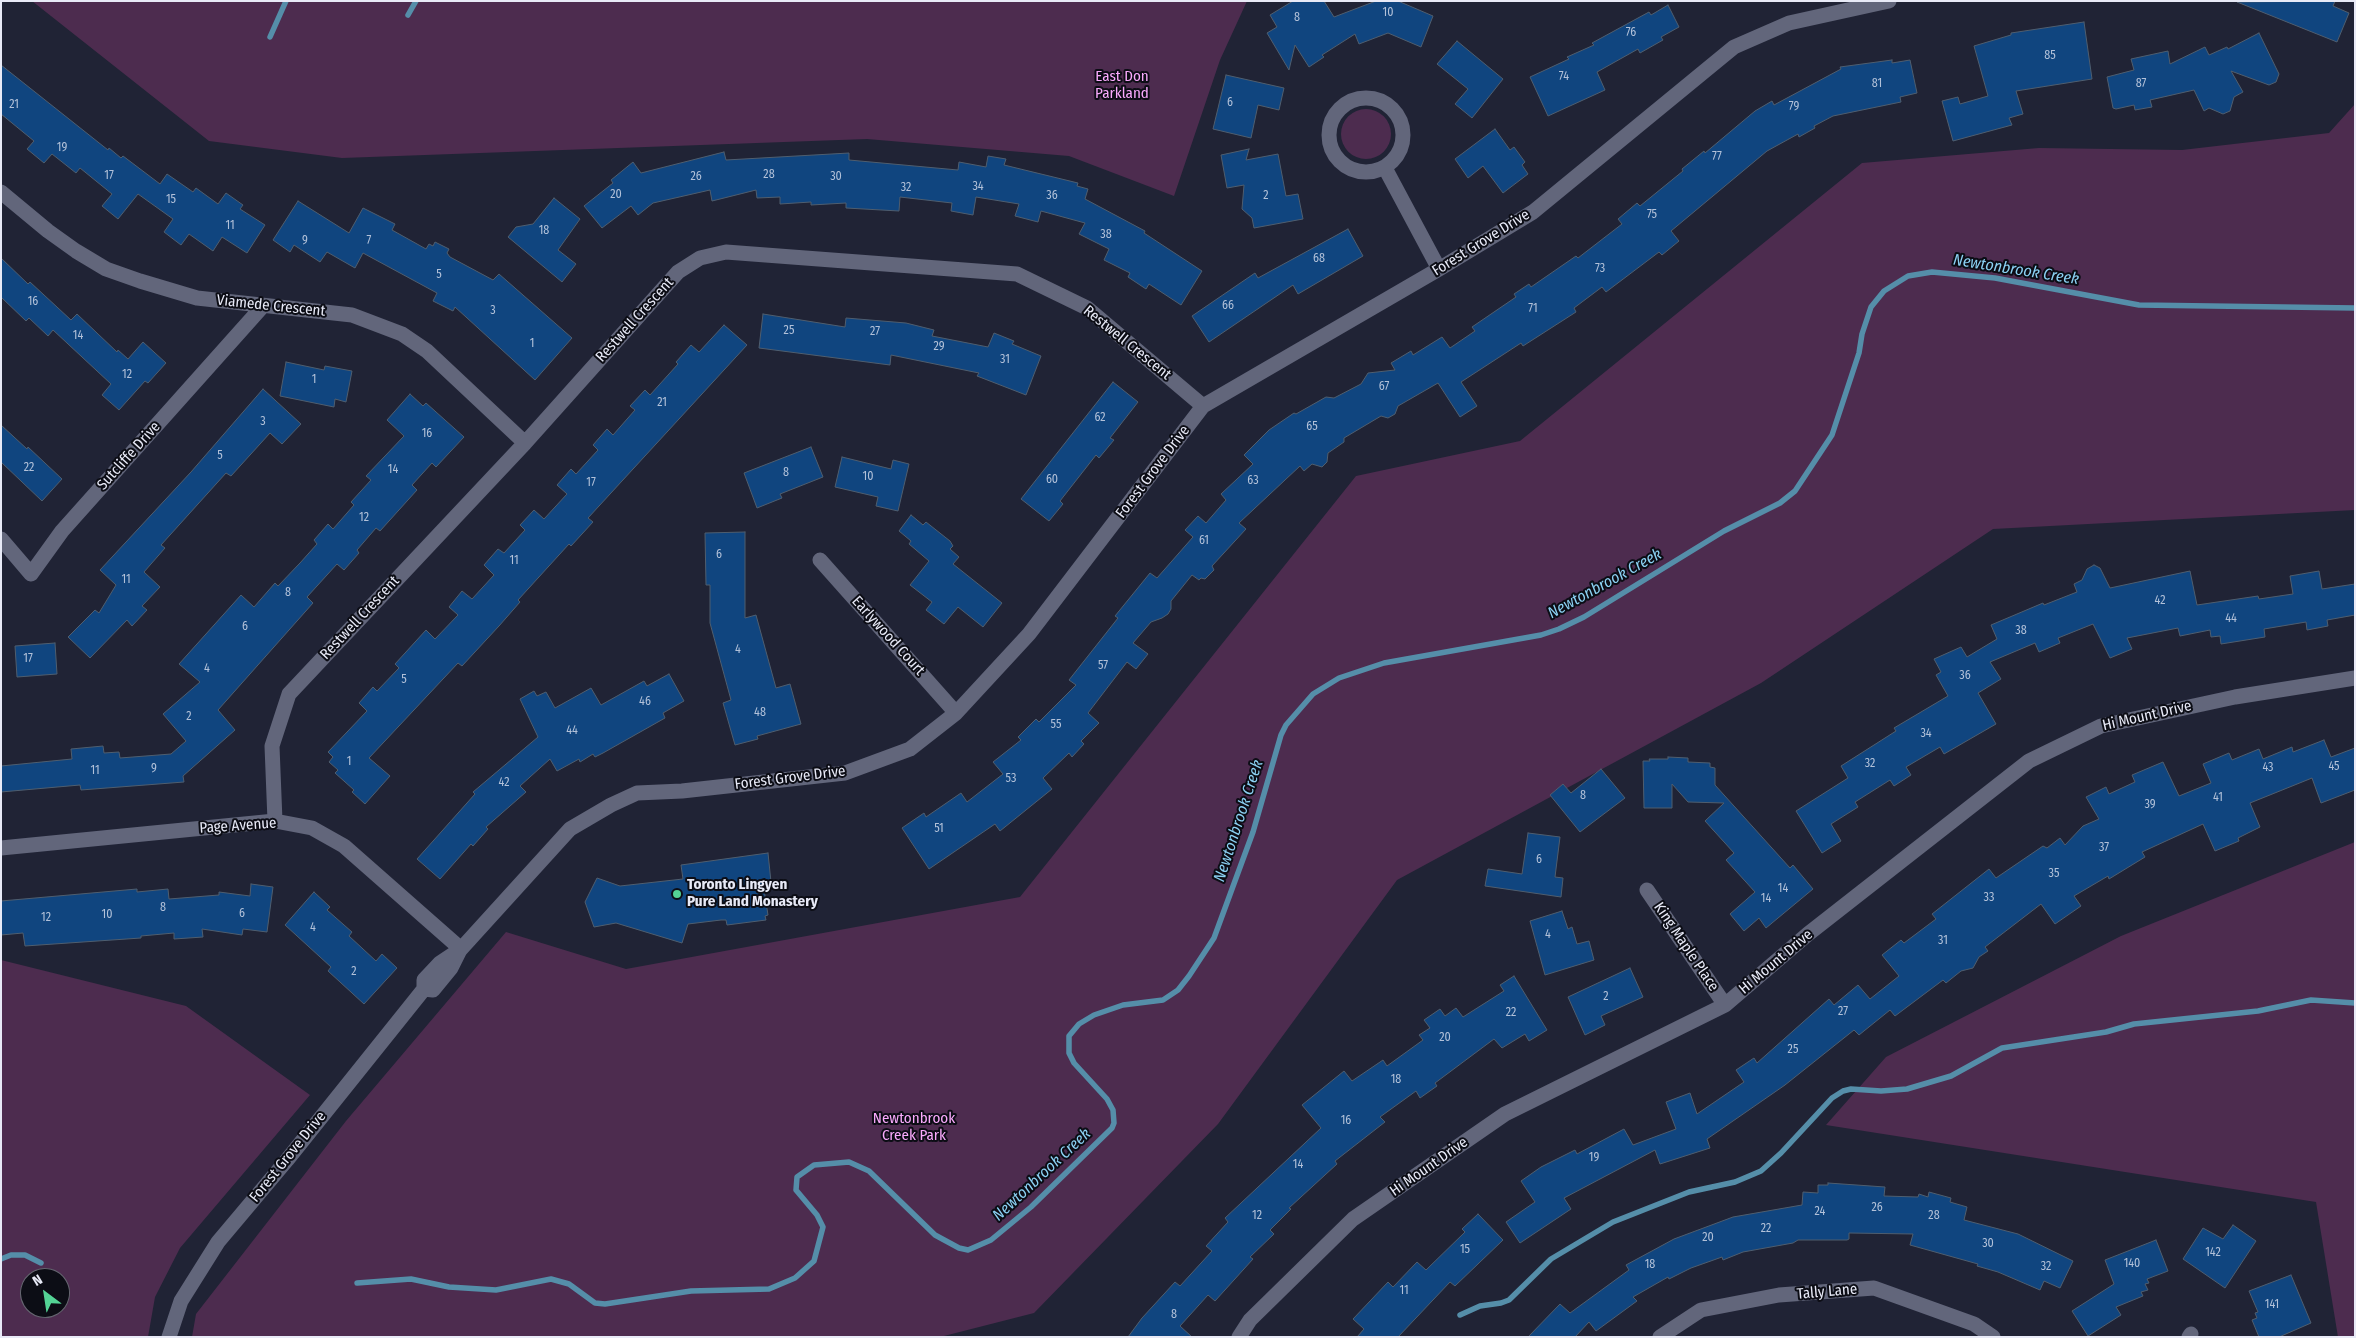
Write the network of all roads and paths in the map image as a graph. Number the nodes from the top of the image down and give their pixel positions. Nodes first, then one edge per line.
1 (1889, 1) edge
2 (1385, 168) junction
3 (1, 192) edge
4 (1439, 269) junction
5 (262, 307) junction
6 (1203, 406) junction
7 (525, 443) junction
8 (1, 539) edge
9 (820, 560) dead end
10 (2355, 678) edge
11 (956, 713) junction
12 (274, 820) junction
13 (1, 848) edge
14 (1647, 890) dead end
15 (461, 949) junction
16 (1725, 1005) junction
17 (168, 1337) edge
18 (1239, 1337) edge
19 (1660, 1337) edge
20 (1993, 1337) edge

1 - 4 street, Forest Grove Drive
2 - 2 street
2 - 4 street
3 - 5 street, Viamede Crescent
4 - 6 street, Forest Grove Drive
5 - 7 street, Viamede Crescent
5 - 8 street, Sutcliffe Drive
6 - 7 street, Restwell Crescent
6 - 11 street, Forest Grove Drive
7 - 12 street, Restwell Crescent
9 - 11 street, Earlywood Court
10 - 16 street, Hi Mount Drive
11 - 15 street, Forest Grove Drive
12 - 13 street, Page Avenue
12 - 15 street, Page Avenue
14 - 16 street, King Maple Place
15 - 17 street, Forest Grove Drive
16 - 18 street, Hi Mount Drive
19 - 20 street, Tally Lane

